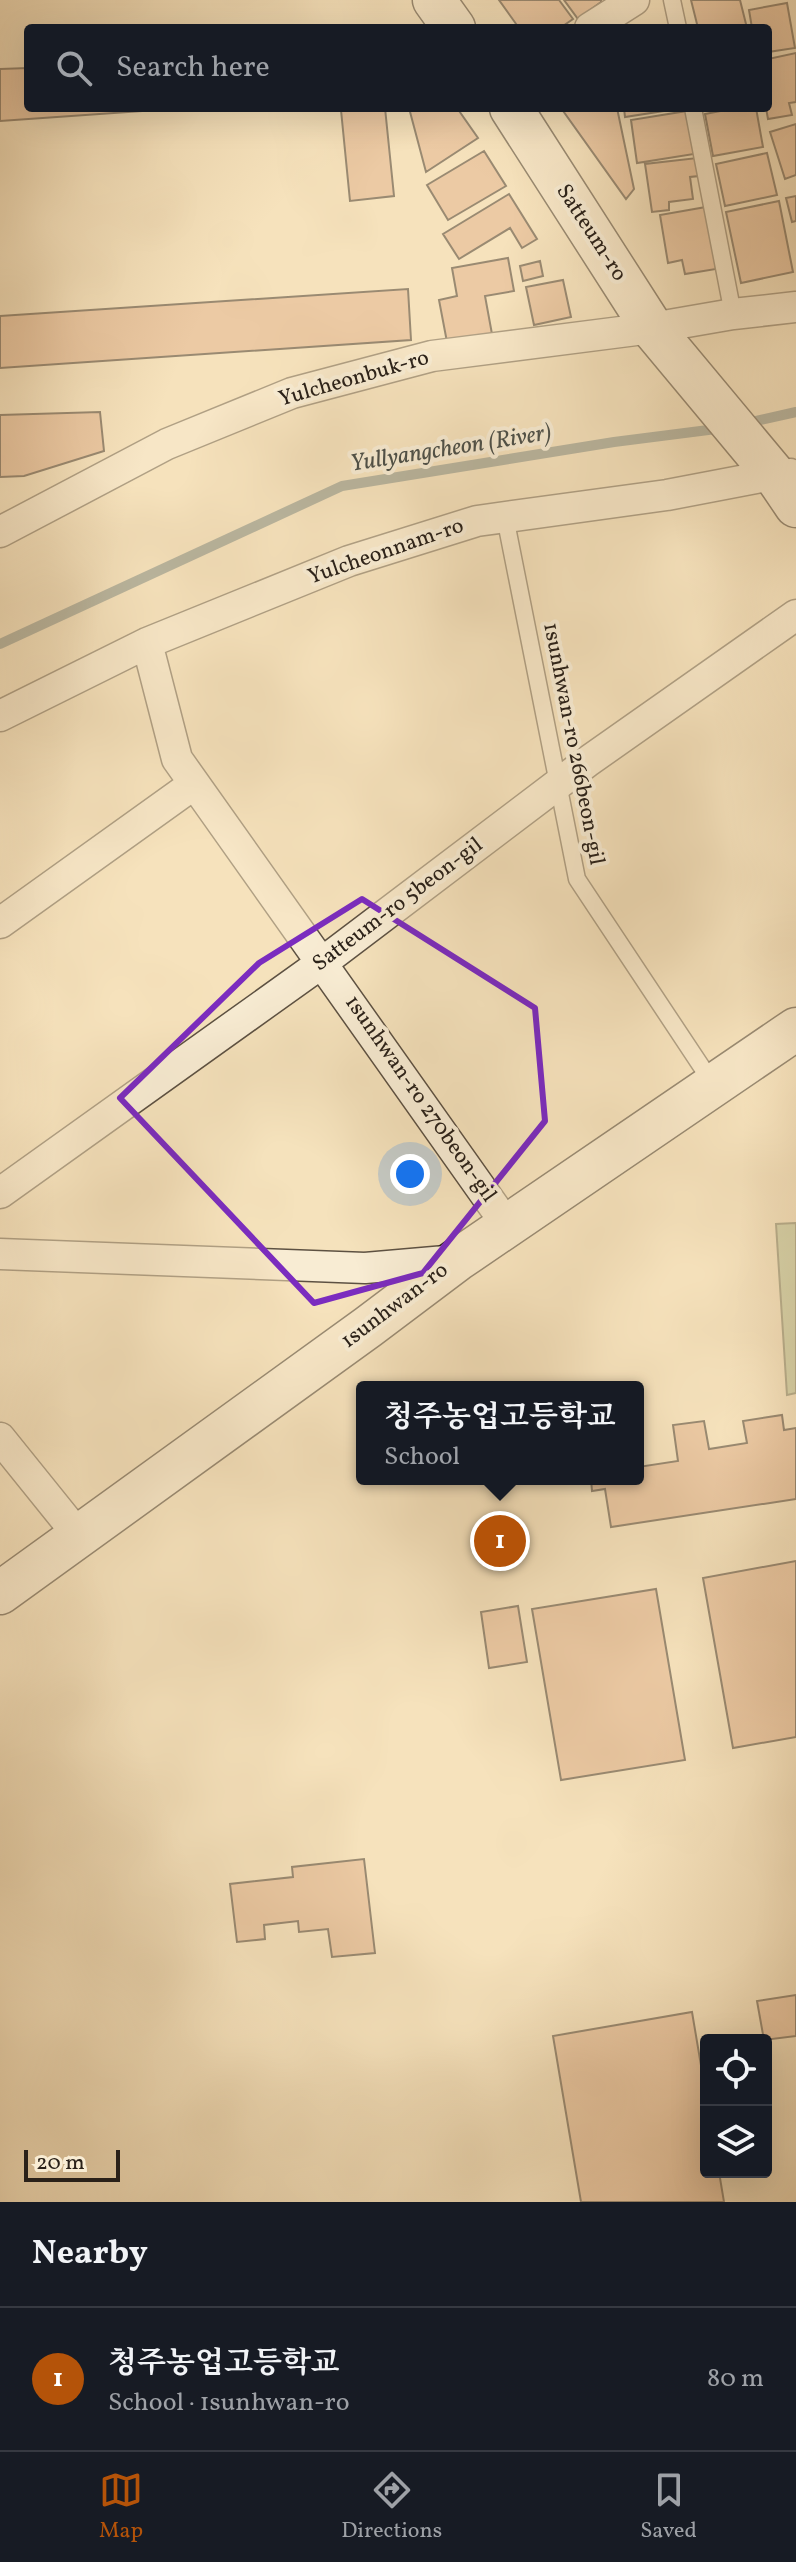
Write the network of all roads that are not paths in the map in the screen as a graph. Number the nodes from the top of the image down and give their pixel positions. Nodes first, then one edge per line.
1 (434, 0) edge
2 (634, 0) edge
3 (672, 0) edge
4 (451, 24) edge
5 (596, 24) edge
6 (677, 24) edge
7 (514, 112) edge
8 (694, 112) edge
9 (796, 307) edge
10 (733, 314) junction
11 (663, 342) junction
12 (782, 479) edge
13 (505, 517) junction
14 (0, 532) edge
15 (796, 615) edge
16 (147, 643) junction
17 (0, 716) edge
18 (194, 784) junction
19 (557, 785) junction
20 (0, 923) edge
21 (323, 962) junction
22 (796, 1029) edge
23 (714, 1085) junction
24 (0, 1193) edge
25 (507, 1225) junction
26 (0, 1254) edge
27 (457, 1260) junction
28 (0, 1438) edge
29 (79, 1536) junction
30 (0, 1593) edge

1 - 4 main road
2 - 5 street
3 - 6 lane
7 - 11 main road, Satteum-ro
8 - 10 lane
9 - 10 street, Yulcheonbuk-ro
10 - 11 street, Yulcheonbuk-ro
11 - 12 main road, Satteum-ro
11 - 14 street, Yulcheonbuk-ro
12 - 13 street, Yulcheonnam-ro
13 - 16 street, Yulcheonnam-ro
13 - 19 lane, 1sunhwan-ro 266beon-gil
15 - 19 street, Satteum-ro 5beon-gil
16 - 17 street, Yulcheonnam-ro
16 - 18 street, 1sunhwan-ro 270beon-gil
18 - 20 street
18 - 21 street, 1sunhwan-ro 270beon-gil
19 - 21 street, Satteum-ro 5beon-gil
19 - 23 lane, 1sunhwan-ro 266beon-gil
21 - 24 street, Satteum-ro 5beon-gil
21 - 25 street, 1sunhwan-ro 270beon-gil
22 - 23 main road, 1sunhwan-ro
23 - 25 main road, 1sunhwan-ro
25 - 27 main road, 1sunhwan-ro
26 - 27 street
27 - 29 main road, 1sunhwan-ro
28 - 29 street
29 - 30 main road, 1sunhwan-ro

